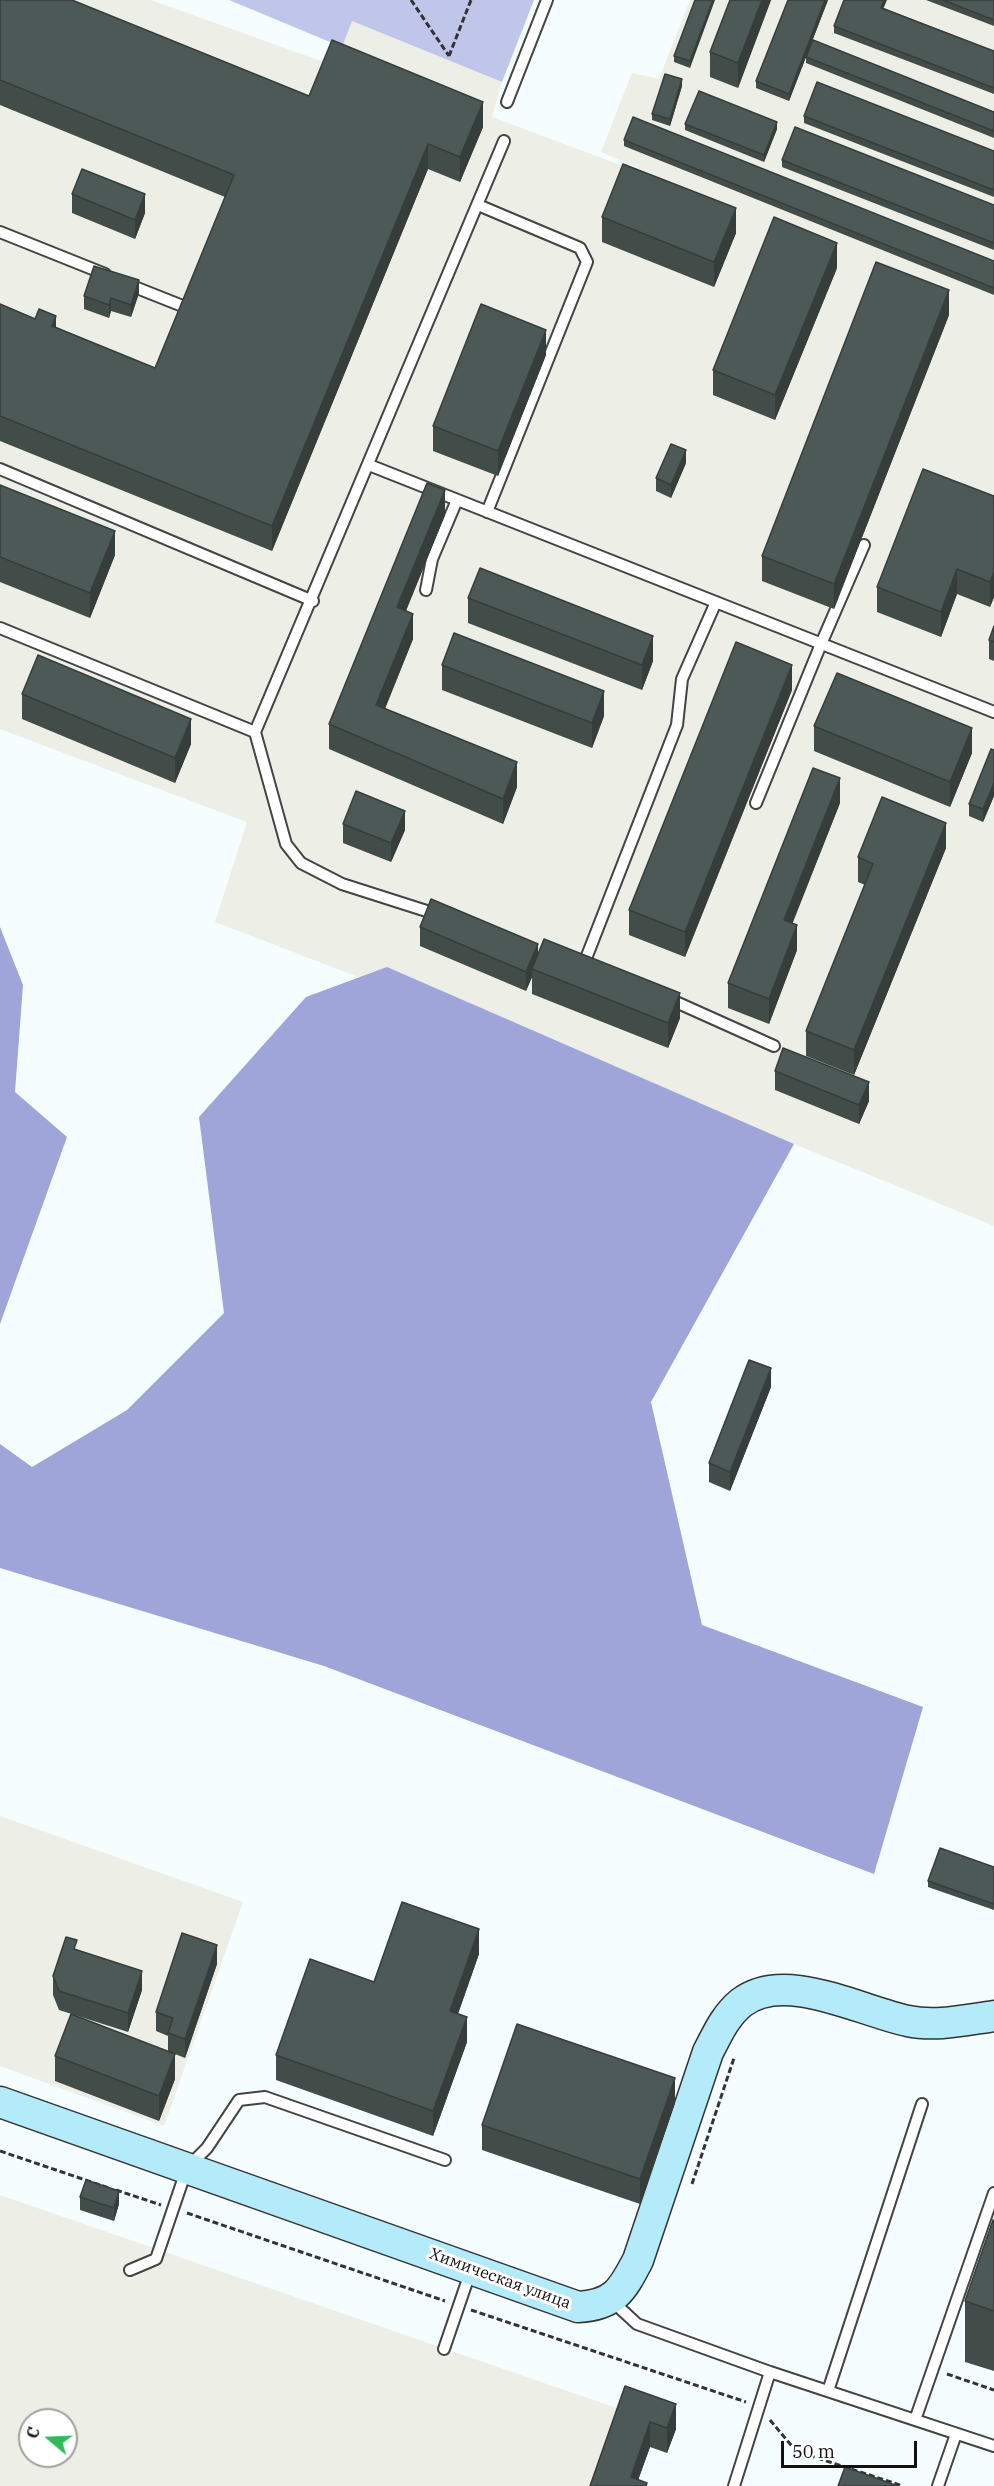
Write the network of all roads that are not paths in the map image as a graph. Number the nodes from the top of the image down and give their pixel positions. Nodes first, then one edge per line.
1 (547, 0) edge
2 (507, 102) dead end
3 (504, 141) dead end
4 (478, 205) junction
5 (0, 232) edge
6 (180, 305) edge
7 (369, 465) junction
8 (0, 469) edge
9 (457, 500) junction
10 (487, 512) junction
11 (864, 545) dead end
12 (426, 590) dead end
13 (313, 601) junction
14 (716, 602) junction
15 (0, 628) edge
16 (821, 644) junction
17 (994, 712) edge
18 (255, 732) junction
19 (756, 803) dead end
20 (453, 919) edge
21 (585, 962) edge
22 (658, 994) edge
23 (774, 1046) dead end
24 (994, 2016) edge
25 (0, 2102) edge
26 (922, 2104) dead end
27 (446, 2160) dead end
28 (188, 2168) junction
29 (994, 2193) edge
30 (130, 2270) dead end
31 (471, 2270) junction
32 (611, 2300) junction
33 (444, 2349) dead end
34 (770, 2372) junction
35 (828, 2391) junction
36 (915, 2420) junction
37 (956, 2434) junction
38 (994, 2446) edge
39 (734, 2486) edge
40 (938, 2486) edge

1 - 2 lane
3 - 4 lane
4 - 7 lane
4 - 10 lane
5 - 6 lane
7 - 9 lane
7 - 13 lane
8 - 13 lane
9 - 10 lane
9 - 12 lane
10 - 14 lane
11 - 16 lane
13 - 18 lane
14 - 16 lane
14 - 21 lane
15 - 18 lane
16 - 17 lane
16 - 19 lane
18 - 20 lane
22 - 23 lane
24 - 32 main road
25 - 28 main road, Химическая улица
26 - 35 lane
27 - 28 lane
28 - 30 lane
28 - 31 main road, Химическая улица
29 - 36 lane
31 - 32 main road, Химическая улица
31 - 33 lane
32 - 34 lane
34 - 35 lane
34 - 39 lane
35 - 36 lane
36 - 37 lane
37 - 38 lane
37 - 40 lane

